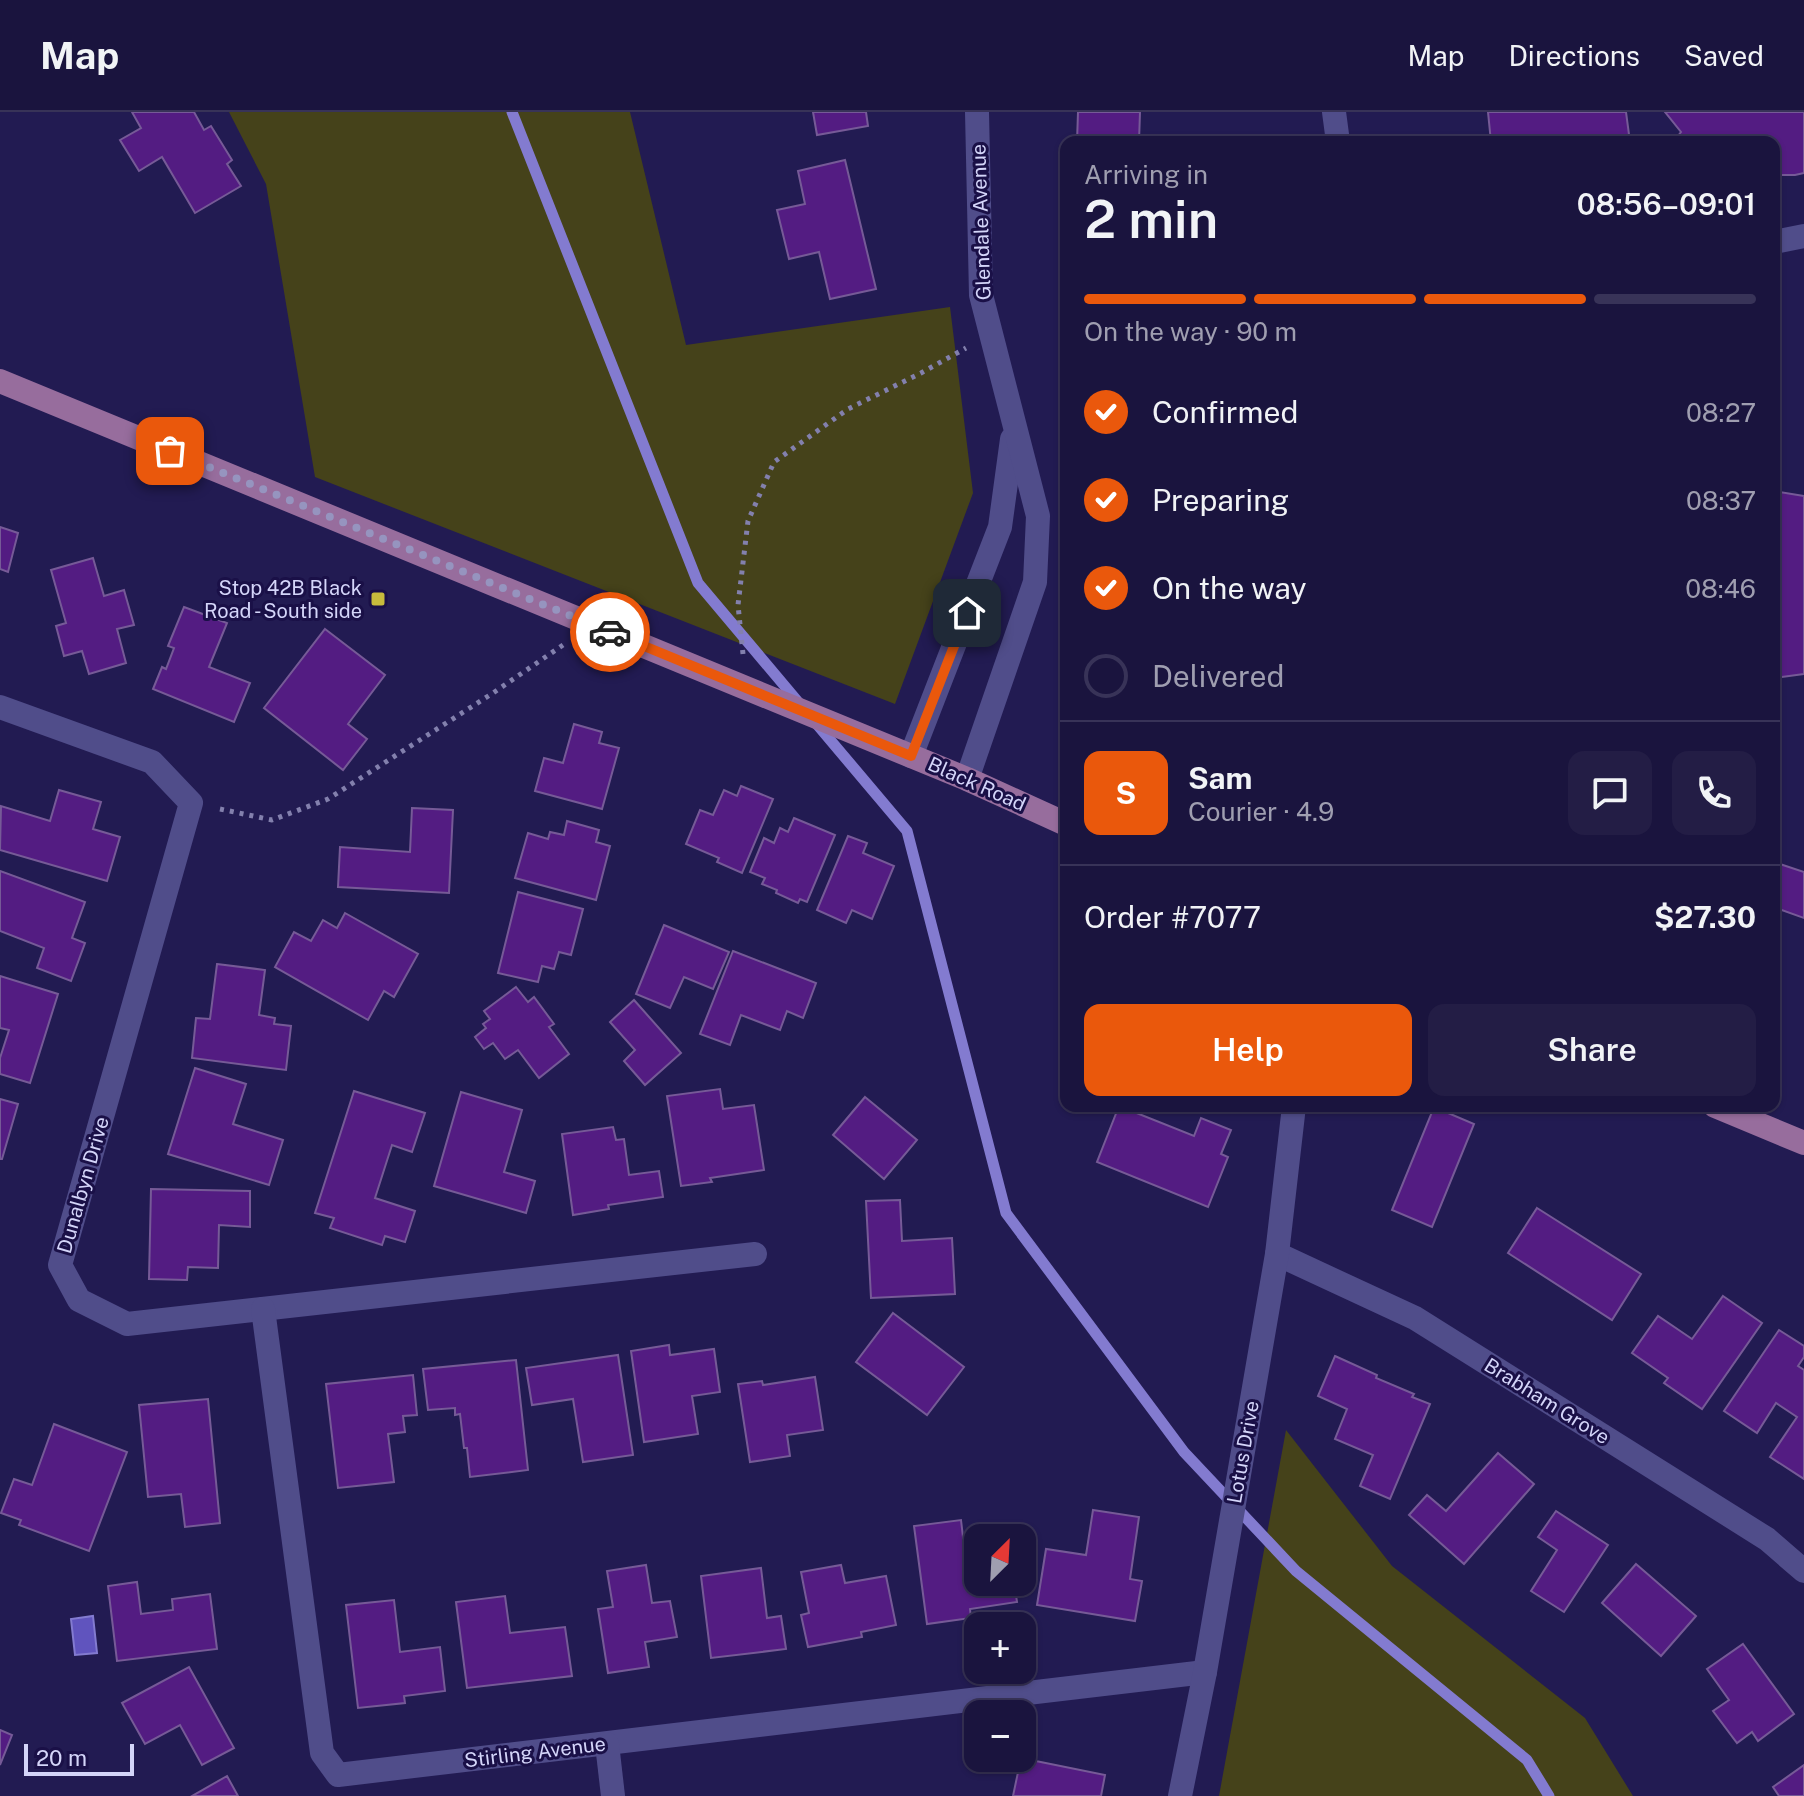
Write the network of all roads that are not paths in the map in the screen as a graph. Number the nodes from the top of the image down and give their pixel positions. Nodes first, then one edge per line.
1 (977, 112) edge
2 (1334, 112) edge
3 (1337, 136) edge
4 (1804, 236) edge
5 (1780, 241) edge
6 (0, 381) edge
7 (1014, 425) junction
8 (0, 707) edge
9 (911, 756) junction
10 (967, 779) junction
11 (1060, 821) edge
12 (1293, 1112) edge
13 (1729, 1112) edge
14 (1804, 1143) edge
15 (755, 1254) dead end
16 (1277, 1254) junction
17 (263, 1309) junction
18 (1804, 1571) edge
19 (1205, 1672) junction
20 (607, 1744) junction
21 (613, 1796) edge
22 (1180, 1796) edge

1 - 7 street, Glendale Avenue
2 - 3 street
4 - 5 street
6 - 9 main road, Black Road
7 - 9 street, Glendale Avenue
7 - 10 street, Glendale Avenue
8 - 17 street, Dunalbyn Drive
9 - 10 main road, Black Road
10 - 11 main road, Black Road
12 - 16 street, Lotus Drive
13 - 14 main road
15 - 17 street, Dunalbyn Drive
16 - 18 street, Brabham Grove
16 - 19 street, Lotus Drive
17 - 20 street, Stirling Avenue
19 - 20 street, Stirling Avenue
19 - 22 street, Lotus Drive
20 - 21 street

